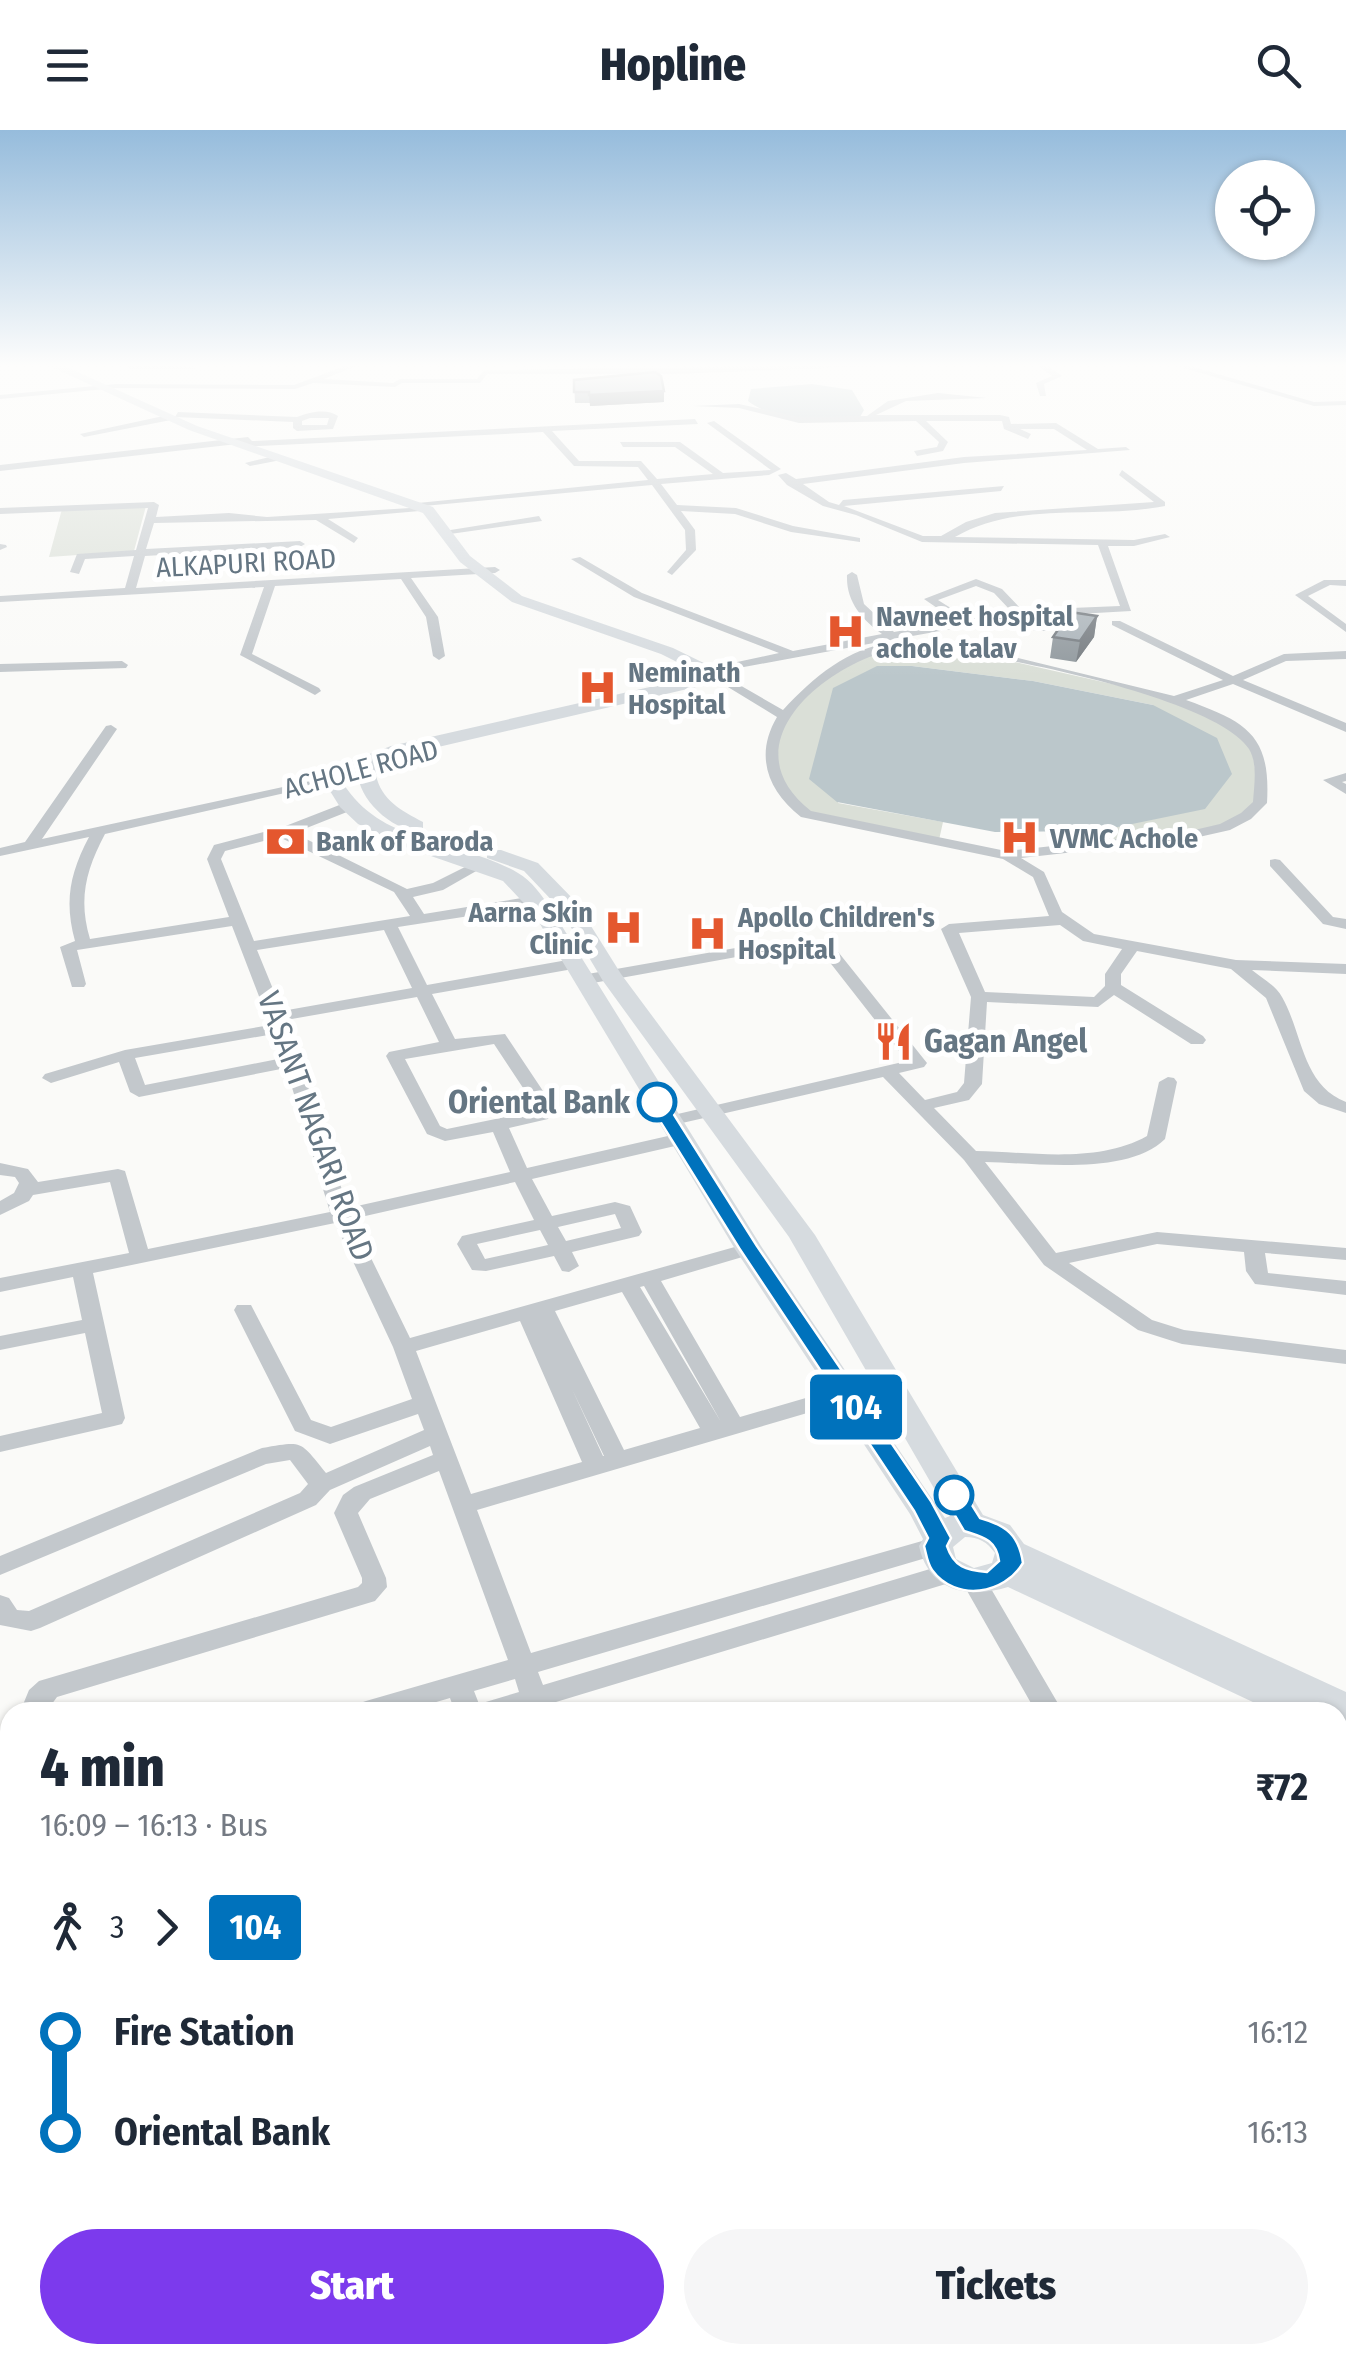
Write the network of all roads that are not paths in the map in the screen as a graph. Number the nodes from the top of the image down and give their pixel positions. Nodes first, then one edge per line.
1 (308, 468) edge
2 (323, 468) edge
3 (581, 468) edge
4 (643, 468) edge
5 (710, 468) edge
6 (769, 468) edge
7 (863, 468) edge
8 (1122, 473) dead end
9 (779, 475) junction
10 (720, 476) junction
11 (654, 482) junction
12 (599, 487) junction
13 (163, 488) dead end
14 (968, 491) junction
15 (218, 504) dead end
16 (826, 504) junction
17 (430, 506) junction
18 (677, 508) junction
19 (1032, 510) junction
20 (152, 511) junction
21 (1012, 511) junction
22 (0, 512) edge
23 (317, 516) junction
24 (538, 519) dead end
25 (451, 531) junction
26 (1165, 537) dead end
27 (354, 540) dead end
28 (856, 540) dead end
29 (944, 541) junction
30 (1102, 543) junction
31 (300, 544) dead end
32 (139, 552) junction
33 (576, 559) dead end
34 (312, 564) dead end
35 (488, 571) junction
36 (76, 572) dead end
37 (672, 572) dead end
38 (852, 575) dead end
39 (406, 578) junction
40 (324, 582) junction
41 (1346, 583) edge
42 (270, 585) junction
43 (129, 592) junction
44 (0, 599) edge
45 (1019, 613) junction
46 (1328, 616) junction
47 (1346, 616) edge
48 (995, 617) junction
49 (965, 622) junction
50 (1088, 623) edge
51 (1116, 623) dead end
52 (1346, 630) edge
53 (889, 634) junction
54 (902, 644) junction
55 (791, 654) junction
56 (439, 656) dead end
57 (1346, 656) edge
58 (122, 665) dead end
59 (0, 668) edge
60 (715, 672) junction
61 (1233, 680) junction
62 (314, 691) dead end
63 (1178, 700) junction
64 (784, 716) junction
65 (1346, 728) edge
66 (111, 730) dead end
67 (347, 774) junction
68 (1346, 777) edge
69 (1346, 790) edge
70 (347, 806) junction
71 (100, 829) junction
72 (281, 832) junction
73 (30, 846) junction
74 (0, 852) edge
75 (1006, 855) junction
76 (1275, 863) dead end
77 (478, 866) junction
78 (406, 894) junction
79 (534, 901) junction
80 (240, 920) junction
81 (420, 920) junction
82 (1063, 920) junction
83 (1346, 924) edge
84 (389, 925) junction
85 (84, 944) junction
86 (786, 944) dead end
87 (251, 946) junction
88 (1131, 948) junction
89 (829, 950) dead end
90 (1236, 965) junction
91 (1346, 969) edge
92 (578, 972) junction
93 (611, 976) junction
94 (78, 984) dead end
95 (1113, 987) junction
96 (424, 993) junction
97 (979, 997) junction
98 (278, 1023) junction
99 (1197, 1040) dead end
100 (449, 1045) junction
101 (126, 1055) junction
102 (293, 1061) junction
103 (887, 1072) junction
104 (51, 1078) dead end
105 (1168, 1082) dead end
106 (921, 1106) junction
107 (1346, 1108) edge
108 (709, 1112) junction
109 (499, 1124) junction
110 (675, 1130) junction
111 (971, 1156) junction
112 (0, 1169) edge
113 (520, 1174) junction
114 (27, 1190) junction
115 (0, 1209) edge
116 (342, 1216) junction
117 (546, 1222) junction
118 (1254, 1246) junction
119 (749, 1248) junction
120 (1346, 1254) edge
121 (565, 1257) junction
122 (140, 1258) junction
123 (1051, 1260) junction
124 (82, 1269) junction
125 (638, 1280) junction
126 (0, 1285) edge
127 (1346, 1288) edge
128 (534, 1309) junction
129 (244, 1310) dead end
130 (92, 1325) junction
131 (0, 1343) edge
132 (404, 1347) junction
133 (1346, 1357) edge
134 (847, 1394) junction
135 (425, 1403) junction
136 (723, 1428) junction
137 (436, 1434) junction
138 (0, 1444) edge
139 (444, 1460) junction
140 (606, 1461) junction
141 (322, 1484) junction
142 (462, 1505) junction
143 (972, 1525) junction
144 (970, 1561) junction
145 (0, 1566) edge
146 (0, 1606) edge
147 (522, 1667) junction
148 (459, 1686) junction
149 (535, 1698) junction
150 (37, 1702) edge
151 (402, 1702) edge
152 (465, 1702) edge
153 (522, 1702) edge
154 (1045, 1702) edge
155 (1286, 1702) edge
156 (1328, 1702) edge

1 - 17 main road
2 - 17 main road
3 - 12 street
4 - 11 street
5 - 10 street
6 - 9 street
7 - 9 street
8 - 19 street
9 - 10 street
9 - 16 street
10 - 11 street
11 - 12 street
11 - 18 street
12 - 17 street
13 - 20 street
14 - 16 street
14 - 19 street
14 - 21 street
15 - 20 street
16 - 29 street
17 - 23 street
17 - 25 main road
18 - 28 street
18 - 37 street
19 - 21 street
20 - 22 street
20 - 23 street
20 - 32 street
21 - 29 street
23 - 27 street
24 - 25 street
25 - 35 main road
26 - 30 street
29 - 30 street
30 - 45 street
31 - 32 street
32 - 36 street
32 - 43 street
33 - 55 street
34 - 40 street
35 - 39 street, ALKAPURI ROAD
35 - 60 main road
38 - 53 street
39 - 40 street, ALKAPURI ROAD
39 - 56 street
40 - 42 street, ALKAPURI ROAD
41 - 46 street
42 - 43 street, ALKAPURI ROAD
42 - 62 street
43 - 44 street, ALKAPURI ROAD
45 - 48 street
45 - 49 street
46 - 47 street
46 - 52 street
48 - 49 street
48 - 50 street
49 - 53 street
51 - 61 street
53 - 54 street
53 - 55 street
54 - 63 street
54 - 64 street
55 - 60 street
57 - 61 street
58 - 59 street
60 - 64 street
60 - 67 main road, ACHOLE ROAD
61 - 63 street
61 - 65 street
63 - 75 street
64 - 75 street
66 - 73 street
67 - 70 main road
67 - 71 street, ACHOLE ROAD
67 - 93 main road
68 - 69 street
70 - 72 street, VASANT NAGARI ROAD
70 - 77 main road
71 - 73 street, ACHOLE ROAD
71 - 85 street
72 - 78 street
72 - 80 street, VASANT NAGARI ROAD
73 - 74 street, ACHOLE ROAD
75 - 82 street
76 - 83 street
77 - 78 street
77 - 79 main road
78 - 81 street
79 - 81 street
79 - 92 main road
80 - 85 street
80 - 87 street, VASANT NAGARI ROAD
81 - 84 street
82 - 88 street
82 - 97 street
84 - 87 street
84 - 96 street
85 - 94 street
86 - 93 street
87 - 98 street, VASANT NAGARI ROAD
88 - 90 street
88 - 95 street
89 - 103 street
90 - 91 street
90 - 107 street
92 - 93 street
92 - 96 street
92 - 110 main road
93 - 108 main road
95 - 97 street
95 - 99 street
96 - 98 street
96 - 100 street
97 - 106 street
98 - 101 street
98 - 102 street, VASANT NAGARI ROAD
100 - 109 street
100 - 109 street
101 - 102 street
101 - 104 street
102 - 116 street, VASANT NAGARI ROAD
103 - 106 street
103 - 108 street
105 - 111 street
106 - 111 street
108 - 110 street
108 - 143 main road
109 - 113 street
110 - 113 street
110 - 119 main road
111 - 123 street
112 - 114 street
113 - 116 street
113 - 117 street
114 - 115 street
114 - 122 street
116 - 122 street
116 - 132 street, VASANT NAGARI ROAD
117 - 121 street
117 - 121 street
117 - 121 street
118 - 120 street
118 - 123 street
118 - 127 street
119 - 125 street
119 - 134 main road
122 - 124 street
123 - 133 street
124 - 126 street
124 - 130 street
125 - 128 street
125 - 136 street
128 - 132 street
128 - 140 street
129 - 135 street
130 - 131 street
130 - 138 street
132 - 135 street, VASANT NAGARI ROAD
134 - 136 street
134 - 144 main road
135 - 137 street, VASANT NAGARI ROAD
136 - 140 street
137 - 139 street, VASANT NAGARI ROAD
137 - 141 street
139 - 142 street, VASANT NAGARI ROAD
139 - 150 street
140 - 142 street
141 - 145 street
141 - 146 street
142 - 147 street, VASANT NAGARI ROAD
143 - 144 main road
143 - 144 main road
144 - 147 street
144 - 149 street
144 - 154 street
144 - 155 main road
144 - 156 main road
147 - 148 street
147 - 149 street, VASANT NAGARI ROAD
148 - 151 street
148 - 152 street
149 - 153 street

